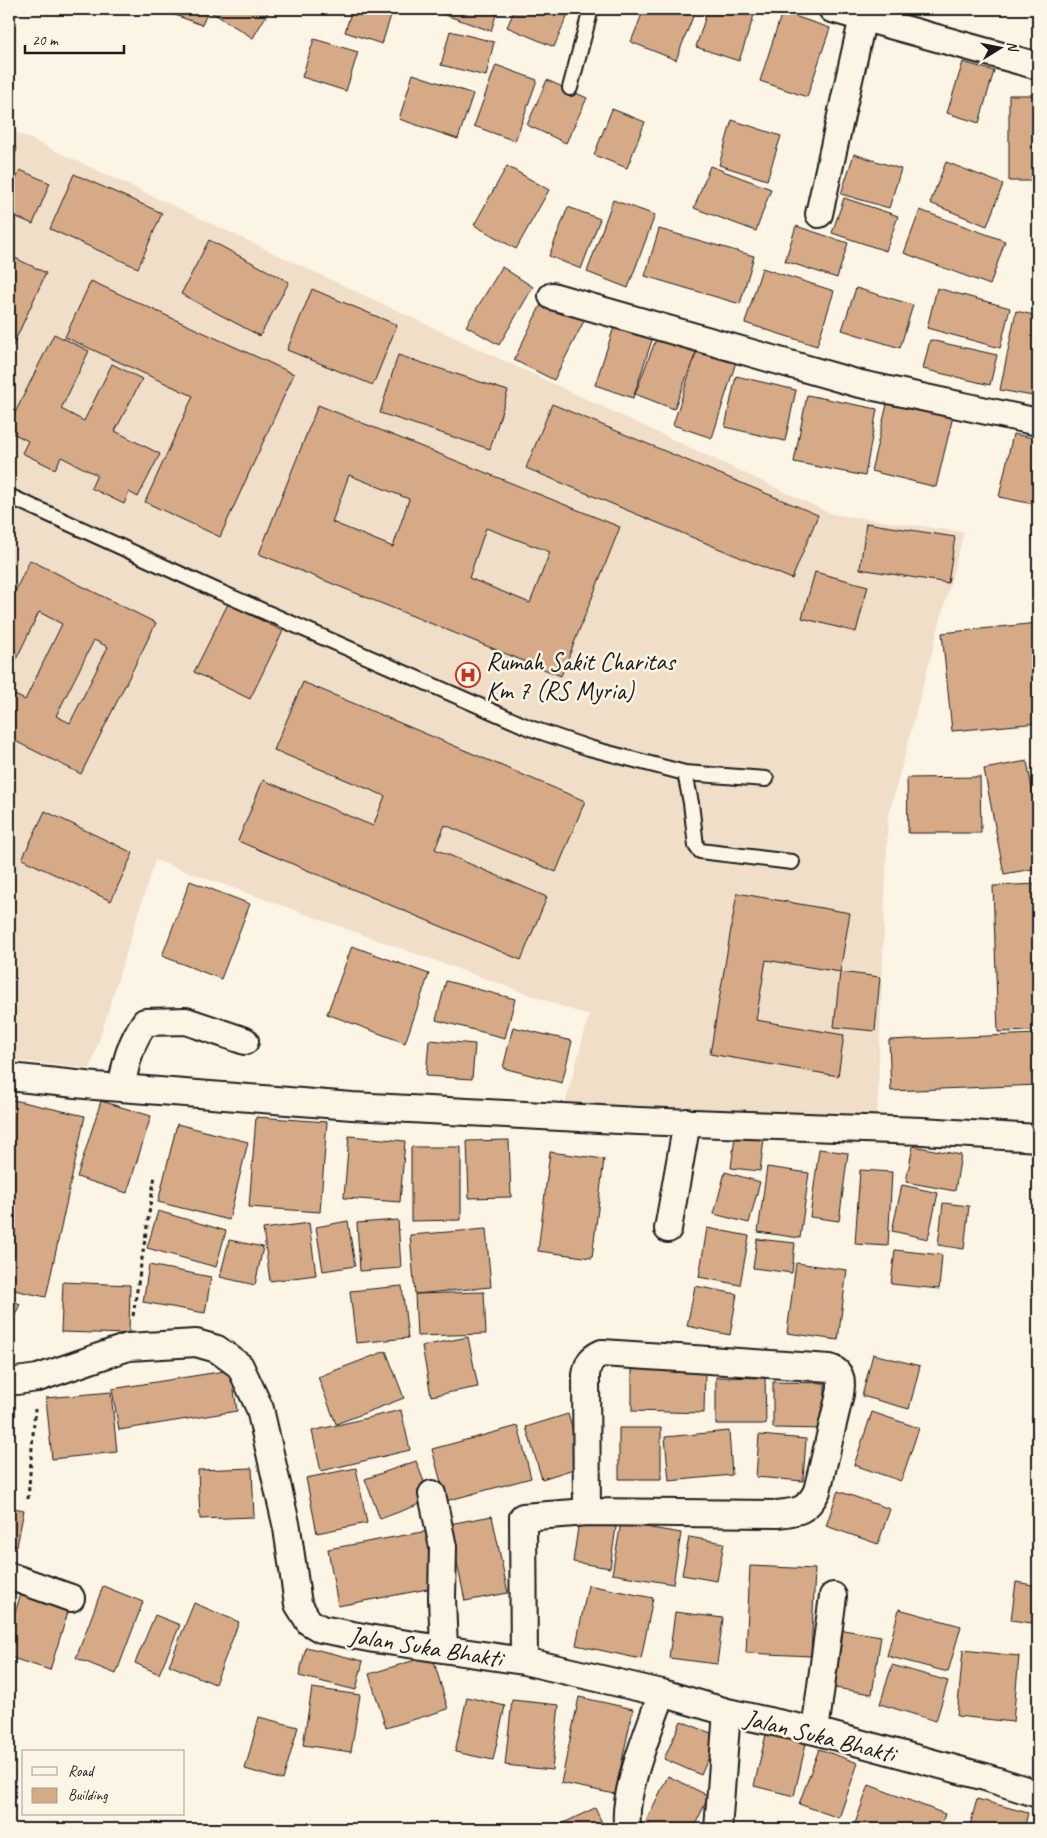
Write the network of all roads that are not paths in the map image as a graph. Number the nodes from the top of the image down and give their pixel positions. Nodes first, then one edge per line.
1 (591, 9) edge
2 (832, 9) edge
3 (863, 17) junction
4 (1038, 66) edge
5 (570, 88) dead end
6 (819, 214) dead end
7 (552, 296) dead end
8 (1038, 422) edge
9 (9, 496) edge
10 (686, 773) junction
11 (766, 779) dead end
12 (792, 862) dead end
13 (245, 1041) dead end
14 (9, 1077) edge
15 (121, 1088) junction
16 (688, 1122) junction
17 (1038, 1138) edge
18 (668, 1229) dead end
19 (9, 1382) edge
20 (432, 1494) dead end
21 (587, 1512) junction
22 (9, 1576) edge
23 (833, 1596) dead end
24 (72, 1598) dead end
25 (444, 1649) junction
26 (524, 1661) junction
27 (662, 1692) junction
28 (727, 1712) junction
29 (815, 1731) junction
30 (1038, 1794) edge
31 (628, 1829) edge
32 (718, 1829) edge

1 - 5 lane
2 - 3 street
3 - 4 street
3 - 6 street
7 - 8 street
9 - 10 lane
10 - 11 lane
10 - 12 lane
13 - 15 street
14 - 15 street
15 - 16 street
16 - 17 street
16 - 18 street
19 - 25 street, Jalan Suka Bhakti
20 - 25 street
21 - 21 street
21 - 26 street
22 - 24 street
23 - 29 street
25 - 26 street, Jalan Suka Bhakti
26 - 27 street, Jalan Suka Bhakti
27 - 28 street, Jalan Suka Bhakti
27 - 31 street
28 - 29 street, Jalan Suka Bhakti
28 - 32 street
29 - 30 street, Jalan Suka Bhakti

